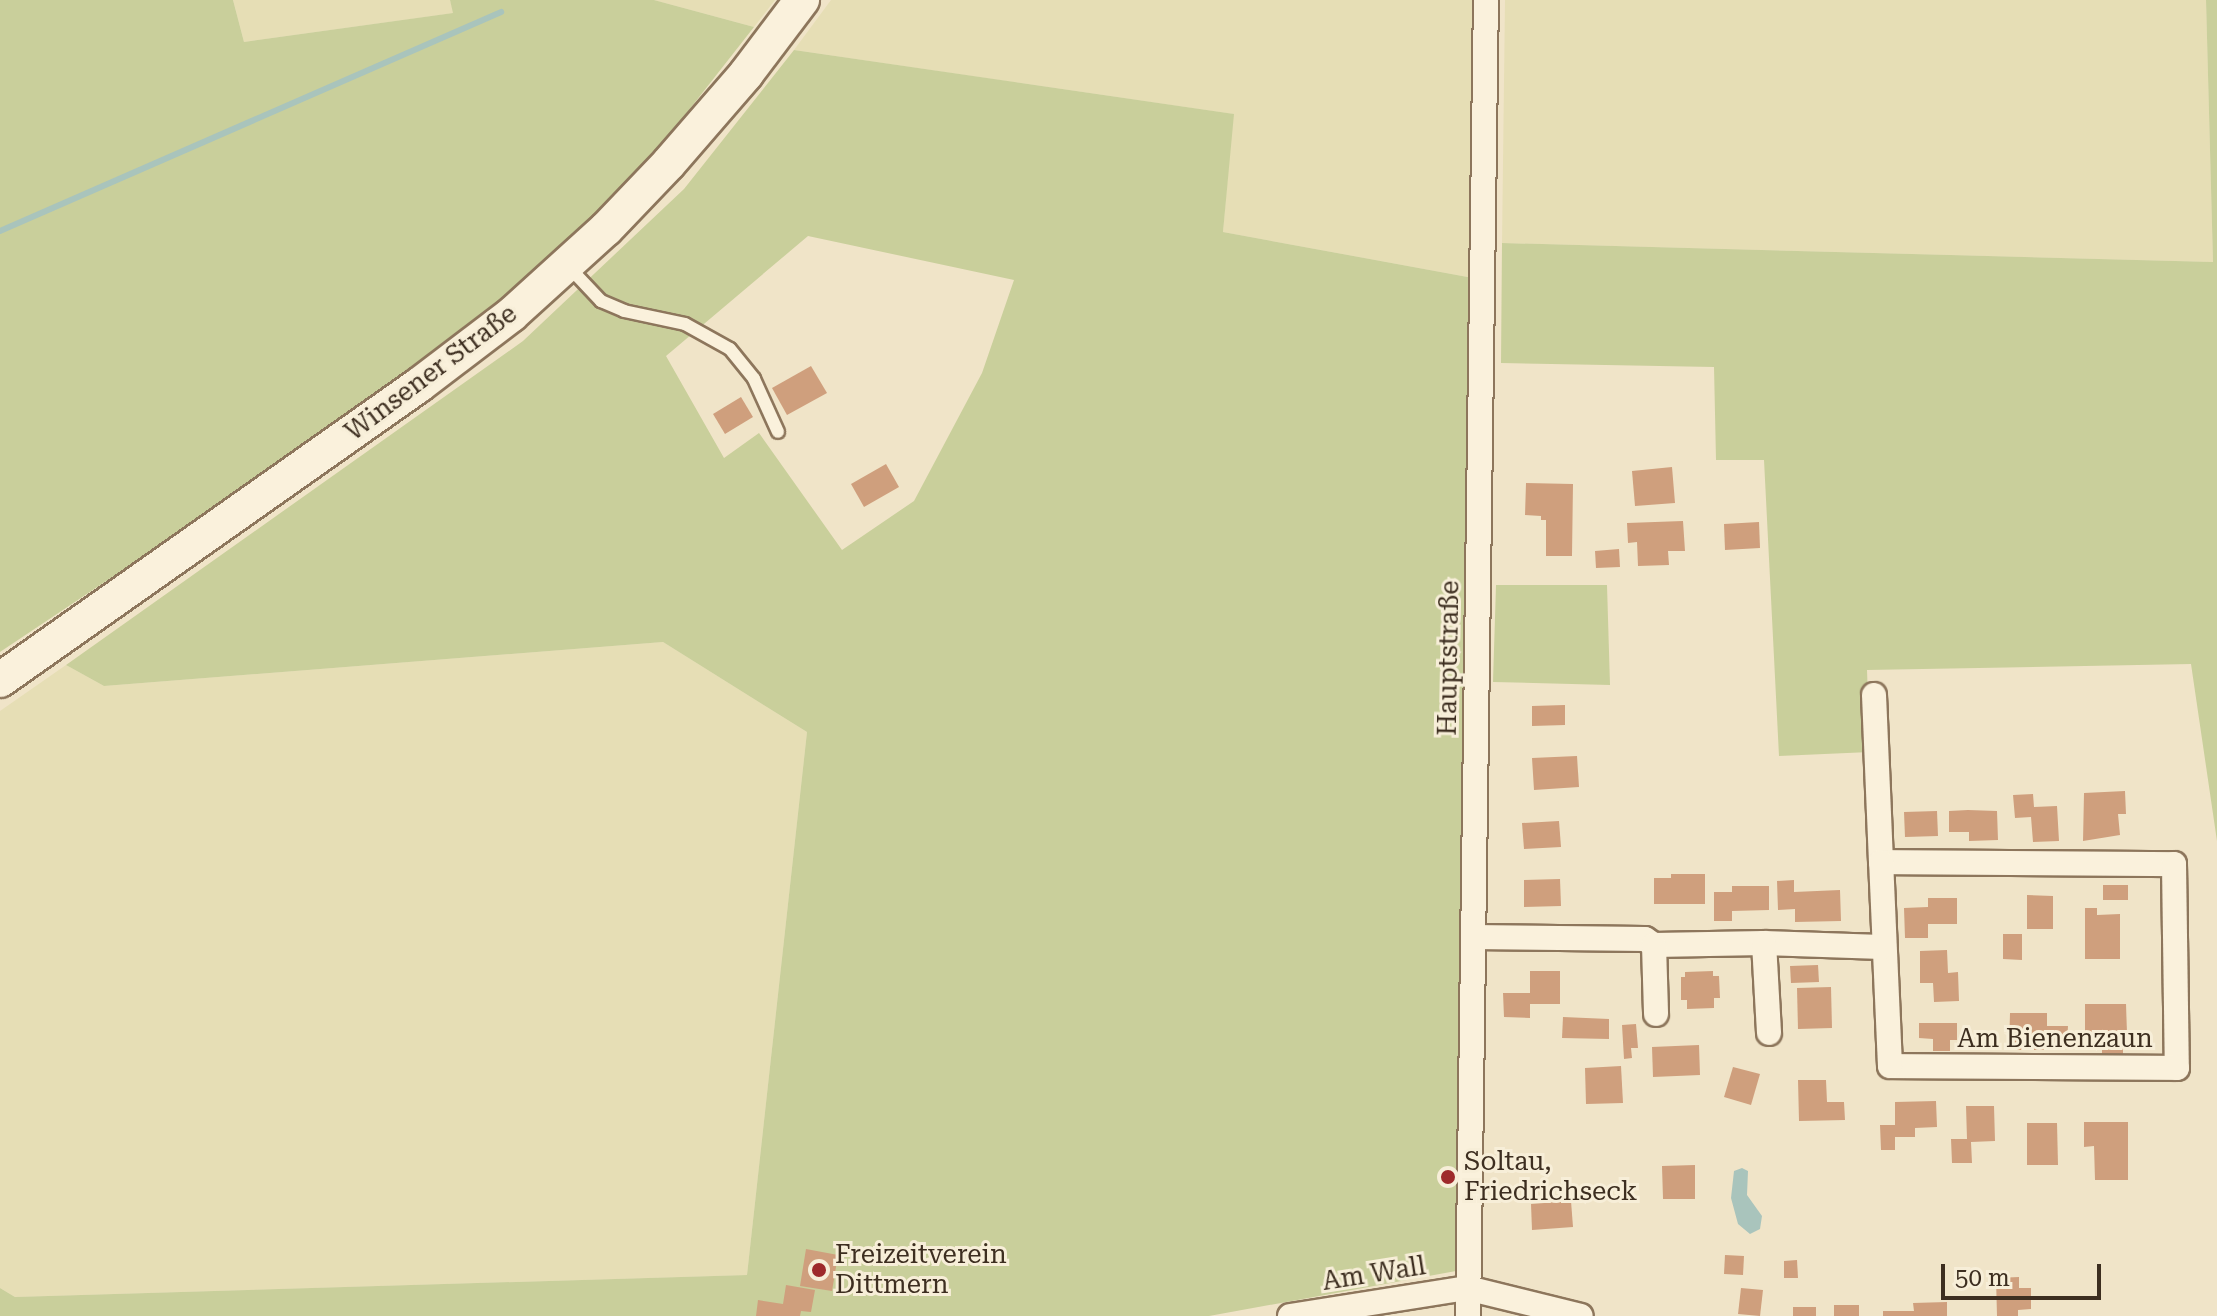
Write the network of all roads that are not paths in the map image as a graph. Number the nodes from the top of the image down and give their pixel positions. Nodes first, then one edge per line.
1 (802, 0) edge
2 (1486, 0) edge
3 (567, 265) junction
4 (778, 432) dead end
5 (0, 680) edge
6 (1874, 695) dead end
7 (1881, 862) junction
8 (1473, 937) junction
9 (1764, 943) junction
10 (1654, 945) junction
11 (1882, 947) junction
12 (1656, 1014) dead end
13 (1769, 1033) dead end
14 (1467, 1288) junction
15 (1290, 1316) edge
16 (1468, 1316) edge
17 (1581, 1316) edge

1 - 3 main road, Winsener Straße
2 - 8 street, Hauptstraße
3 - 4 lane
3 - 5 main road, Winsener Straße
6 - 7 street, Am Bienenzaun
7 - 11 street, Am Bienenzaun
7 - 11 street, Am Bienenzaun
8 - 10 street
8 - 14 street, Hauptstraße
9 - 10 street
9 - 11 street
9 - 13 street
10 - 12 street
14 - 15 street, Am Wall
14 - 16 street, Hauptstraße
14 - 17 street

